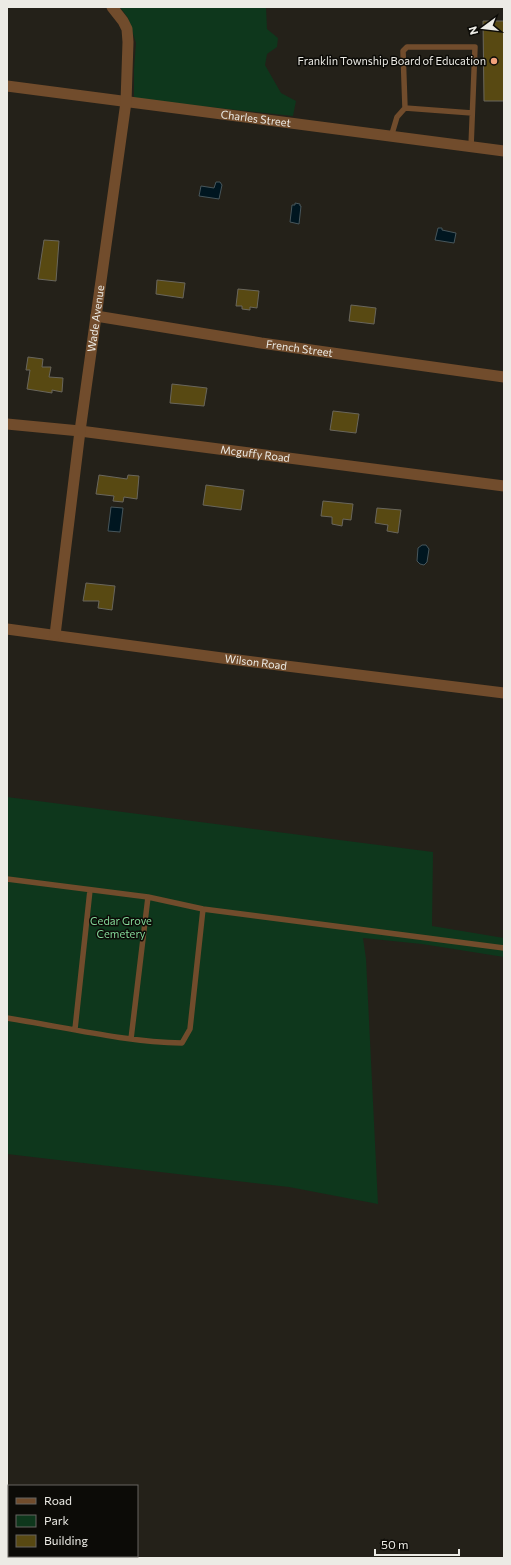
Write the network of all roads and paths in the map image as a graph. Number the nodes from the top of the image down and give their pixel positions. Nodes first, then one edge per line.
1 (112, 7) edge
2 (7, 86) edge
3 (126, 102) junction
4 (405, 108) junction
5 (472, 114) junction
6 (391, 137) junction
7 (471, 147) junction
8 (504, 151) edge
9 (96, 316) junction
10 (504, 377) edge
11 (7, 424) edge
12 (80, 431) junction
13 (504, 486) edge
14 (7, 629) edge
15 (55, 635) junction
16 (504, 693) edge
17 (7, 879) edge
18 (90, 890) junction
19 (148, 897) junction
20 (203, 909) junction
21 (504, 948) edge
22 (7, 1018) edge
23 (75, 1029) junction
24 (131, 1039) junction

1 - 3 street, Wade Avenue
2 - 3 street, Charles Street
3 - 6 street, Charles Street
3 - 9 street, Wade Avenue
4 - 5 lane
4 - 5 lane
4 - 6 lane
5 - 7 lane
6 - 7 street, Charles Street
7 - 8 street, Charles Street
9 - 10 street, French Street
9 - 12 street, Wade Avenue
11 - 12 street, Mcguffy Road
12 - 13 street, Mcguffy Road
12 - 15 street, Wade Avenue
14 - 15 street, Wilson Road
15 - 16 street, Wilson Road
17 - 18 lane
18 - 19 lane
18 - 23 lane
19 - 20 lane
19 - 24 lane
20 - 21 lane
20 - 24 lane
22 - 23 lane
23 - 24 lane

